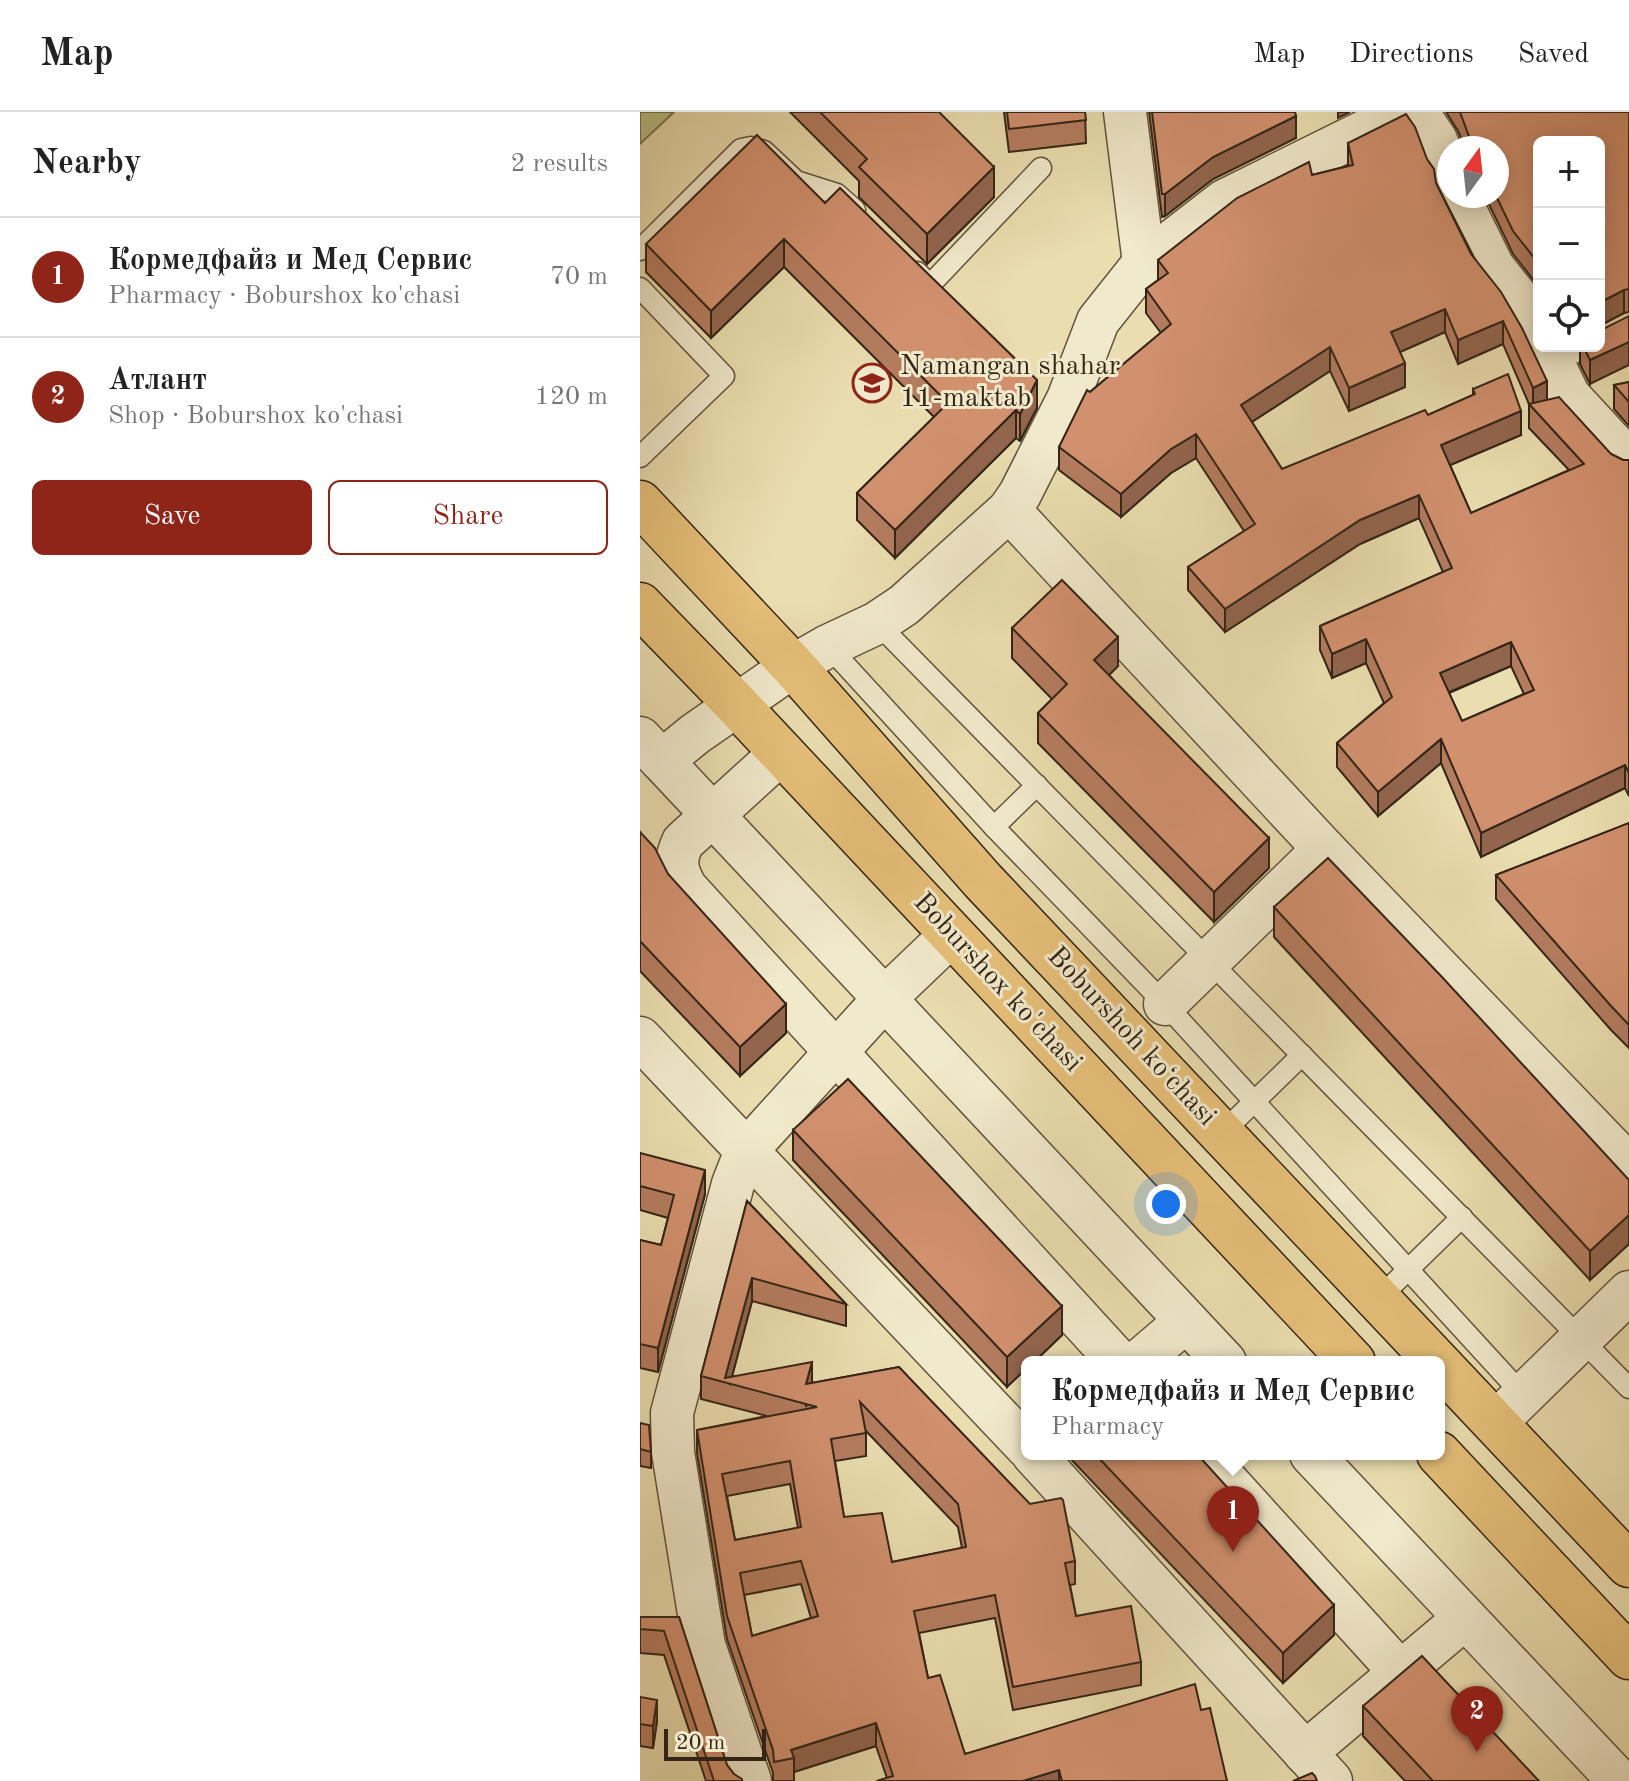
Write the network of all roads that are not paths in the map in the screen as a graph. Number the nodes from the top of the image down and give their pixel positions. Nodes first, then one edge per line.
1 (1125, 112) edge
2 (1404, 112) edge
3 (1417, 112) edge
4 (1437, 143) edge
5 (1041, 168) dead end
6 (1464, 208) edge
7 (864, 219) edge
8 (640, 250) edge
9 (908, 263) edge
10 (1144, 263) junction
11 (640, 288) edge
12 (1533, 318) edge
13 (1557, 352) edge
14 (640, 457) edge
15 (1629, 461) edge
16 (640, 503) edge
17 (1009, 510) junction
18 (640, 605) edge
19 (877, 623) junction
20 (810, 656) junction
21 (737, 705) junction
22 (651, 749) edge
23 (782, 752) junction
24 (1037, 785) junction
25 (713, 815) junction
26 (994, 827) junction
27 (1324, 849) junction
28 (952, 934) junction
29 (1210, 961) junction
30 (885, 998) junction
31 (1165, 1004) junction
32 (640, 1038) edge
33 (836, 1052) junction
34 (1302, 1055) junction
35 (1254, 1102) junction
36 (1222, 1133) junction
37 (746, 1151) junction
38 (1629, 1166) edge
39 (1462, 1217) junction
40 (1394, 1284) junction
41 (1629, 1292) edge
42 (1186, 1321) junction
43 (1581, 1339) junction
44 (1114, 1356) edge
45 (1145, 1356) edge
46 (1219, 1356) edge
47 (1347, 1356) edge
48 (1629, 1388) edge
49 (1510, 1408) junction
50 (1021, 1441) edge
51 (1038, 1460) edge
52 (1207, 1460) edge
53 (1317, 1460) edge
54 (1445, 1460) edge
55 (1628, 1561) edge
56 (655, 1617) edge
57 (699, 1617) junction
58 (1465, 1618) junction
59 (1629, 1657) edge
60 (1400, 1672) junction
61 (1318, 1767) edge
62 (750, 1781) edge
63 (1619, 1781) edge

1 - 10 street
2 - 10 street
3 - 4 street
5 - 9 lane
6 - 12 street
7 - 8 lane
10 - 17 street
11 - 14 lane
13 - 15 street
16 - 20 main road, Boburshoh koʻchasi
17 - 19 street
17 - 27 street
18 - 21 main road, Boburshox ko'chasi
19 - 20 street
19 - 24 lane
20 - 21 street
20 - 26 lane
20 - 36 main road, Boburshoh koʻchasi
21 - 22 street
21 - 23 main road, Boburshox ko'chasi
22 - 25 street
23 - 25 street
23 - 28 main road, Boburshox ko'chasi
24 - 26 lane
24 - 29 lane
25 - 30 street
25 - 33 street
26 - 31 lane
27 - 29 street
27 - 38 street
28 - 30 street
28 - 47 main road, Boburshox ko'chasi
29 - 31 street
29 - 34 lane
30 - 33 street
30 - 42 street
31 - 35 lane
32 - 37 street
33 - 37 street
33 - 44 street
34 - 35 lane
34 - 39 lane
35 - 36 lane
35 - 40 lane
36 - 40 main road, Boburshoh koʻchasi
37 - 50 street
37 - 57 street
39 - 40 lane
39 - 43 lane
40 - 49 main road, Boburshoh koʻchasi
41 - 43 street
42 - 45 street
42 - 46 street
43 - 48 lane
43 - 49 street
49 - 55 main road, Boburshoh koʻchasi
51 - 61 street
52 - 60 street
53 - 58 street
54 - 59 main road
56 - 57 street
57 - 62 street
58 - 60 street
58 - 63 street
60 - 61 street

